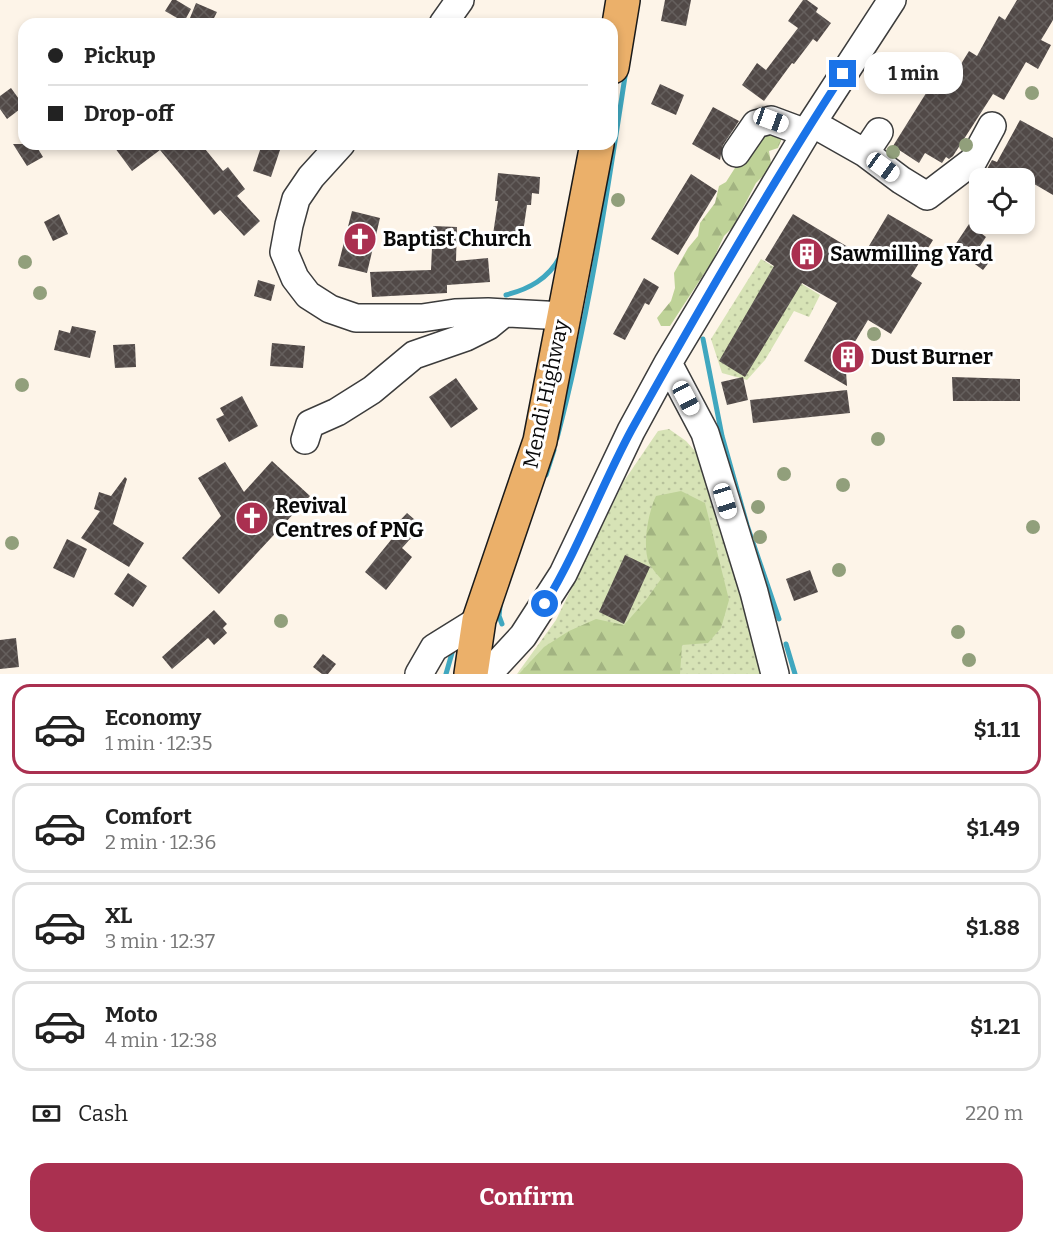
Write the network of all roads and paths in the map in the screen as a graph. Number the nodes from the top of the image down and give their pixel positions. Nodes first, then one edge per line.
1 (460, 0) edge
2 (623, 0) edge
3 (892, 0) edge
4 (448, 18) edge
5 (618, 31) edge
6 (992, 126) dead end
7 (809, 128) junction
8 (336, 150) edge
9 (596, 150) edge
10 (736, 153) dead end
11 (504, 313) junction
12 (564, 316) junction
13 (668, 363) junction
14 (631, 431) junction
15 (705, 433) junction
16 (305, 440) dead end
17 (479, 620) junction
18 (419, 674) edge
19 (471, 674) edge
20 (488, 674) edge
21 (775, 674) edge

1 - 4 street
2 - 5 main road
3 - 7 street
6 - 7 street
7 - 10 street
7 - 13 street
8 - 11 street
9 - 12 main road, Mendi Highway
11 - 12 street
11 - 16 street
12 - 17 main road, Mendi Highway
13 - 14 street
13 - 15 street
14 - 15 street
14 - 20 street
15 - 21 street
17 - 18 street
17 - 19 main road, Mendi Highway

